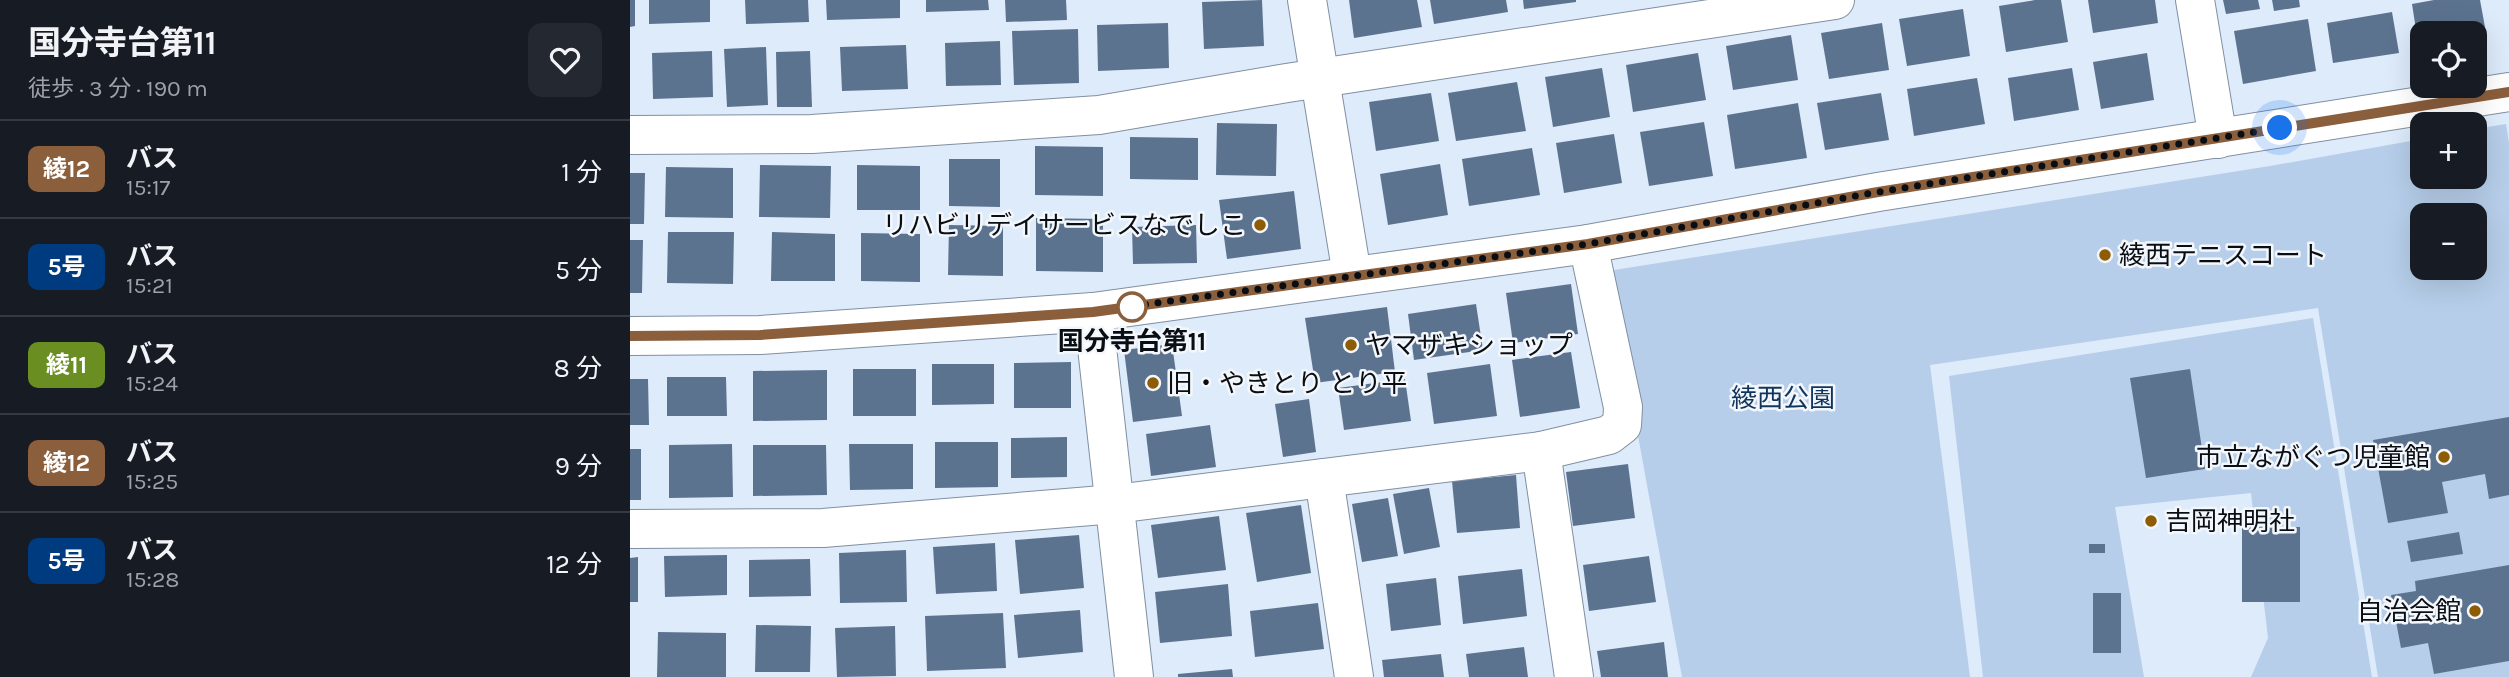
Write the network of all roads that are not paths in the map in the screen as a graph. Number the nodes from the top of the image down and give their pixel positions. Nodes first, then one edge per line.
1 (1307, 0) edge
2 (1835, 0) edge
3 (2195, 0) edge
4 (1320, 79) junction
5 (2509, 92) edge
6 (630, 135) edge
7 (2218, 139) junction
8 (1588, 244) junction
9 (1352, 275) junction
10 (1093, 312) junction
11 (630, 336) edge
12 (1541, 451) junction
13 (1324, 478) junction
14 (1115, 504) junction
15 (630, 529) edge
16 (1134, 677) edge
17 (1354, 677) edge
18 (1574, 677) edge

1 - 4 street
2 - 4 street
3 - 7 street
4 - 6 street
4 - 9 street
5 - 7 street
7 - 8 street
8 - 9 street
8 - 12 street
9 - 10 street
10 - 11 street
10 - 14 street
12 - 13 street
12 - 18 street
13 - 14 street
13 - 17 street
14 - 15 street
14 - 16 street

